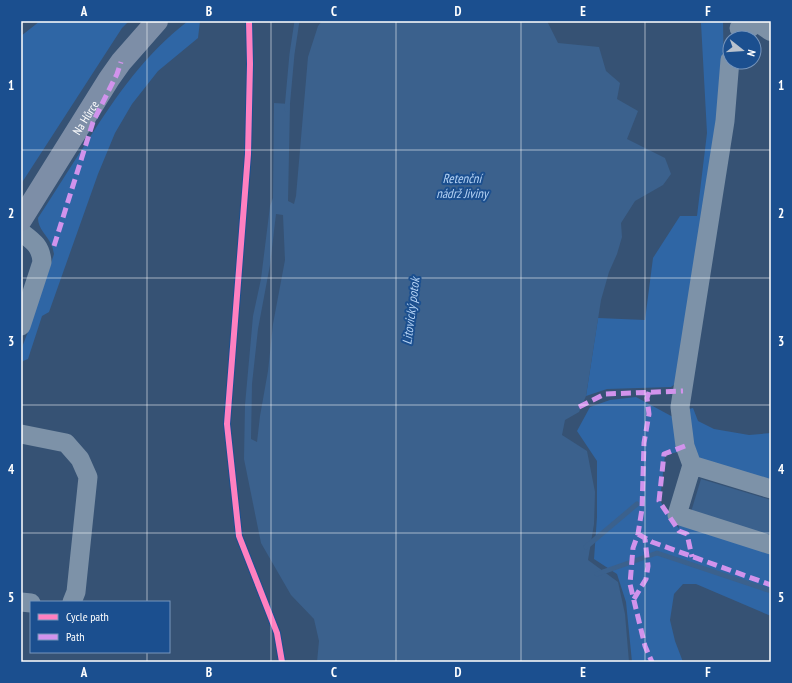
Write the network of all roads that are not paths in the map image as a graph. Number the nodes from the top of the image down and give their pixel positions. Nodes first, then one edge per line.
1 (157, 21) edge
2 (745, 26) edge
3 (771, 30) edge
4 (729, 70) edge
5 (21, 220) edge
6 (21, 232) edge
7 (21, 326) edge
8 (21, 434) edge
9 (692, 465) junction
10 (771, 489) edge
11 (771, 545) edge
12 (72, 601) edge

1 - 5 main road, Na Hůrce
2 - 3 highway
4 - 9 lane
6 - 7 lane
8 - 12 lane
9 - 10 lane
9 - 11 lane

